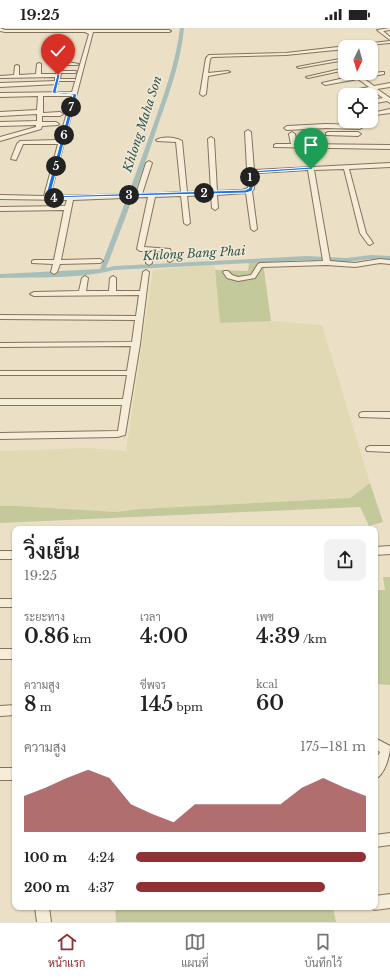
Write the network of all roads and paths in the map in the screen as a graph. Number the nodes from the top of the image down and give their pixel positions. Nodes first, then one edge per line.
1 (1, 28) edge
2 (378, 29) edge
3 (390, 29) edge
4 (91, 30) edge
5 (169, 31) dead end
6 (390, 39) edge
7 (390, 42) edge
8 (338, 49) edge
9 (296, 55) dead end
10 (338, 60) edge
11 (334, 61) junction
12 (39, 64) dead end
13 (77, 64) dead end
14 (338, 64) edge
15 (312, 65) junction
16 (17, 66) dead end
17 (299, 68) dead end
18 (338, 70) edge
19 (75, 72) dead end
20 (228, 72) dead end
21 (382, 73) dead end
22 (378, 74) edge
23 (206, 75) junction
24 (16, 76) junction
25 (38, 76) junction
26 (0, 77) edge
27 (58, 77) junction
28 (308, 77) dead end
29 (73, 80) dead end
30 (342, 80) edge
31 (363, 80) edge
32 (326, 83) dead end
33 (0, 85) edge
34 (390, 85) edge
35 (374, 88) joint
36 (378, 91) edge
37 (54, 93) junction
38 (75, 93) junction
39 (41, 94) junction
40 (203, 94) dead end
41 (0, 95) edge
42 (389, 99) edge
43 (378, 101) edge
44 (390, 111) edge
45 (39, 113) junction
46 (378, 113) edge
47 (0, 114) edge
48 (60, 114) dead end
49 (39, 123) junction
50 (0, 124) edge
51 (56, 124) dead end
52 (326, 126) junction
53 (287, 128) dead end
54 (248, 132) dead end
55 (0, 134) edge
56 (292, 134) dead end
57 (328, 134) junction
58 (17, 135) junction
59 (0, 139) edge
60 (211, 139) dead end
61 (159, 140) dead end
62 (62, 142) junction
63 (276, 146) dead end
64 (294, 146) junction
65 (330, 146) junction
66 (390, 147) edge
67 (14, 159) dead end
68 (149, 162) dead end
69 (390, 165) edge
70 (346, 167) junction
71 (311, 169) junction
72 (251, 173) junction
73 (249, 190) junction
74 (214, 193) junction
75 (184, 194) junction
76 (136, 195) junction
77 (152, 195) junction
78 (0, 197) edge
79 (47, 198) junction
80 (70, 198) junction
81 (68, 208) junction
82 (215, 208) dead end
83 (0, 209) edge
84 (187, 223) dead end
85 (254, 229) dead end
86 (370, 243) dead end
87 (150, 250) junction
88 (170, 260) dead end
89 (100, 261) dead end
90 (326, 261) junction
91 (34, 262) dead end
92 (57, 262) junction
93 (390, 262) edge
94 (149, 263) dead end
95 (54, 272) dead end
96 (146, 272) dead end
97 (226, 272) dead end
98 (85, 278) dead end
99 (114, 278) dead end
100 (143, 293) junction
101 (34, 294) dead end
102 (82, 294) junction
103 (112, 294) junction
104 (0, 317) edge
105 (139, 318) junction
106 (136, 344) junction
107 (0, 345) edge
108 (132, 372) junction
109 (0, 373) edge
110 (0, 402) edge
111 (127, 402) junction
112 (363, 415) dead end
113 (390, 415) edge
114 (0, 436) edge
115 (370, 449) dead end
116 (390, 449) edge
117 (390, 550) edge
118 (378, 551) edge
119 (0, 555) edge
120 (12, 555) edge
121 (0, 603) edge
122 (12, 603) edge
123 (0, 654) edge
124 (12, 654) edge
125 (12, 710) edge
126 (0, 711) edge
127 (378, 745) edge
128 (388, 751) edge
129 (378, 768) edge
130 (0, 774) edge
131 (12, 774) edge
132 (390, 839) edge
133 (378, 841) edge
134 (390, 901) edge
135 (378, 903) edge
136 (42, 910) edge
137 (44, 922) edge

1 - 4 street
2 - 3 street
2 - 6 street
4 - 5 street
4 - 38 street
7 - 23 street
8 - 11 street
9 - 15 street
10 - 11 street
11 - 14 street
11 - 15 street
12 - 25 street
13 - 27 street
15 - 17 street
16 - 24 street
18 - 28 street
19 - 27 street
20 - 23 street
21 - 22 street
23 - 40 street
24 - 25 street
24 - 26 street
25 - 27 street
27 - 29 street
27 - 33 street
27 - 37 street
30 - 32 street
31 - 35 street
34 - 35 street
36 - 42 street
37 - 38 street
37 - 39 street
38 - 62 street
39 - 41 street
39 - 45 street
42 - 43 street
44 - 46 street
45 - 47 street
45 - 48 street
45 - 49 street
49 - 50 street
49 - 51 street
49 - 58 street
52 - 53 street
52 - 57 street
52 - 57 street
54 - 72 street
55 - 58 street
56 - 64 street
57 - 65 street
58 - 59 street
60 - 74 street
61 - 75 street
62 - 67 street
62 - 79 street
63 - 64 street
64 - 65 street
65 - 66 street
68 - 76 street
69 - 70 street
70 - 71 street
70 - 86 street
71 - 72 street
71 - 90 street
72 - 73 street
73 - 74 street
73 - 85 street
74 - 75 street
74 - 82 street
75 - 77 street
75 - 84 street
76 - 77 street
76 - 80 street
77 - 87 street
78 - 79 street
79 - 80 street
80 - 81 street
81 - 83 street
81 - 92 street
87 - 88 street
87 - 94 street
89 - 92 street
90 - 93 street
90 - 97 street
91 - 92 street
92 - 95 street
96 - 100 street
98 - 102 street
99 - 103 street
100 - 103 street
100 - 105 street
101 - 102 street
102 - 103 street
104 - 105 street
105 - 106 street
106 - 107 street
106 - 108 street
108 - 109 street
108 - 111 street
110 - 111 street
111 - 114 street
112 - 113 street
115 - 116 street
117 - 118 street
119 - 120 street
121 - 122 street
123 - 124 street
125 - 126 street
127 - 128 street
128 - 129 street
130 - 131 street
132 - 133 street
134 - 135 street
136 - 137 street

